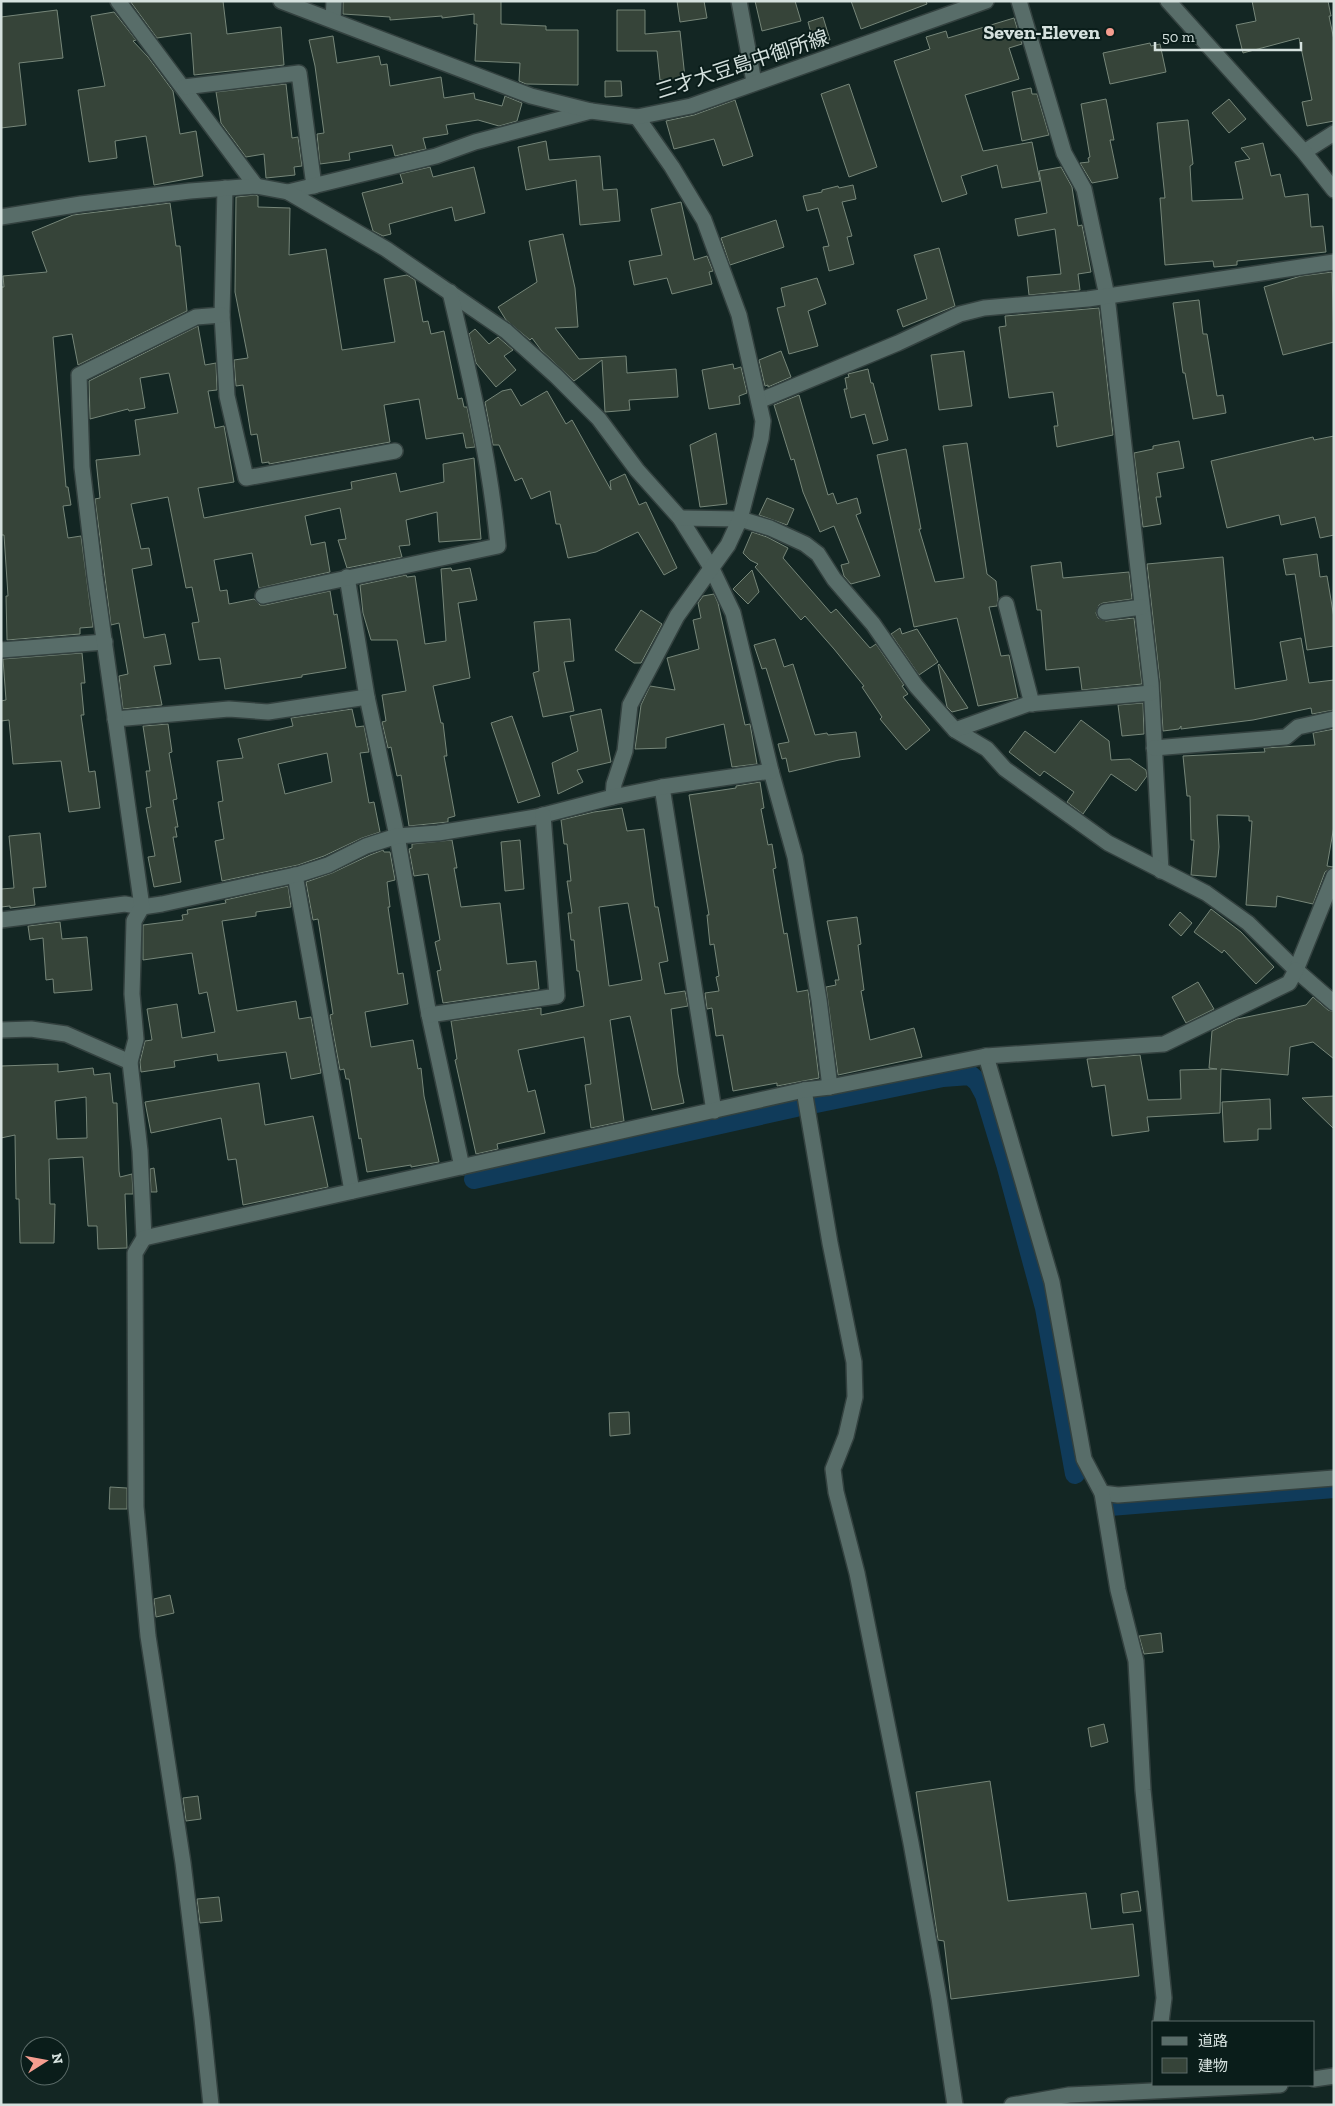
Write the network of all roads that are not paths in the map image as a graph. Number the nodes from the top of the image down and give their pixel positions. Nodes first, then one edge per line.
1 (118, 1) edge
2 (281, 1) edge
3 (334, 1) edge
4 (739, 1) edge
5 (986, 1) edge
6 (1019, 1) edge
7 (1168, 1) edge
8 (333, 20) junction
9 (754, 82) junction
10 (184, 87) junction
11 (591, 111) junction
12 (637, 117) junction
13 (1334, 133) edge
14 (1304, 152) junction
15 (256, 186) junction
16 (314, 186) junction
17 (225, 188) junction
18 (1334, 190) edge
19 (288, 192) junction
20 (1, 217) edge
21 (1334, 262) edge
22 (450, 292) junction
23 (1107, 296) junction
24 (222, 315) junction
25 (759, 400) junction
26 (395, 451) dead end
27 (680, 518) junction
28 (740, 520) junction
29 (712, 569) junction
30 (347, 577) junction
31 (263, 596) dead end
32 (1006, 604) dead end
33 (1142, 607) junction
34 (1105, 612) dead end
35 (105, 642) junction
36 (1, 650) edge
37 (1151, 693) junction
38 (367, 697) junction
39 (1032, 704) junction
40 (115, 719) junction
41 (1334, 719) edge
42 (955, 730) junction
43 (1154, 748) junction
44 (771, 772) junction
45 (662, 787) junction
46 (613, 797) junction
47 (543, 815) junction
48 (397, 836) junction
49 (1161, 870) junction
50 (295, 875) junction
51 (1334, 876) edge
52 (142, 907) junction
53 (1, 920) edge
54 (1296, 970) junction
55 (1334, 1003) edge
56 (429, 1015) junction
57 (1, 1030) edge
58 (986, 1056) junction
59 (130, 1062) junction
60 (830, 1087) junction
61 (804, 1090) junction
62 (714, 1111) junction
63 (462, 1167) junction
64 (352, 1191) junction
65 (144, 1238) junction
66 (1334, 1478) edge
67 (1102, 1493) junction
68 (1162, 2021) edge
69 (1334, 2076) edge
70 (1315, 2080) edge
71 (1238, 2086) edge
72 (1153, 2088) edge
73 (211, 2105) edge
74 (955, 2105) edge
75 (1012, 2105) edge

1 - 10 street
2 - 8 street, 三才大豆島中御所線
3 - 8 street
4 - 9 street
5 - 9 street, 三才大豆島中御所線
6 - 23 street
7 - 14 street
8 - 11 street, 三才大豆島中御所線
9 - 12 street, 三才大豆島中御所線
10 - 15 street
10 - 16 street
11 - 12 street, 三才大豆島中御所線
11 - 16 street
12 - 25 street
13 - 14 street
14 - 18 street
15 - 17 street
15 - 19 street
16 - 19 street
17 - 20 street
17 - 24 street
19 - 22 street
21 - 23 street
22 - 27 street
22 - 30 street
23 - 25 street
23 - 33 street
24 - 26 street
24 - 35 street
25 - 28 street
27 - 28 street
27 - 29 street
28 - 29 street
28 - 42 street
29 - 44 street
29 - 46 street
30 - 31 street
30 - 38 street
32 - 39 street
33 - 34 street
33 - 37 street
35 - 36 street
35 - 40 street
37 - 39 street
37 - 43 street
38 - 40 street
38 - 48 street
39 - 42 street
40 - 52 street
41 - 43 street
42 - 49 street
43 - 49 street
44 - 45 street
44 - 60 street
45 - 46 street
45 - 62 street
46 - 47 street
47 - 48 street
47 - 56 street
48 - 50 street
48 - 56 street
49 - 54 street
50 - 52 street
50 - 64 street
51 - 54 street
52 - 53 street
52 - 59 street
54 - 55 street
54 - 58 street
56 - 63 street
57 - 59 street
58 - 60 street
58 - 67 street
59 - 65 street
60 - 61 street
61 - 62 street
61 - 74 street
62 - 63 street
63 - 64 street
64 - 65 street
65 - 73 street
66 - 67 street
67 - 68 street
69 - 70 street
71 - 72 street
72 - 75 street

